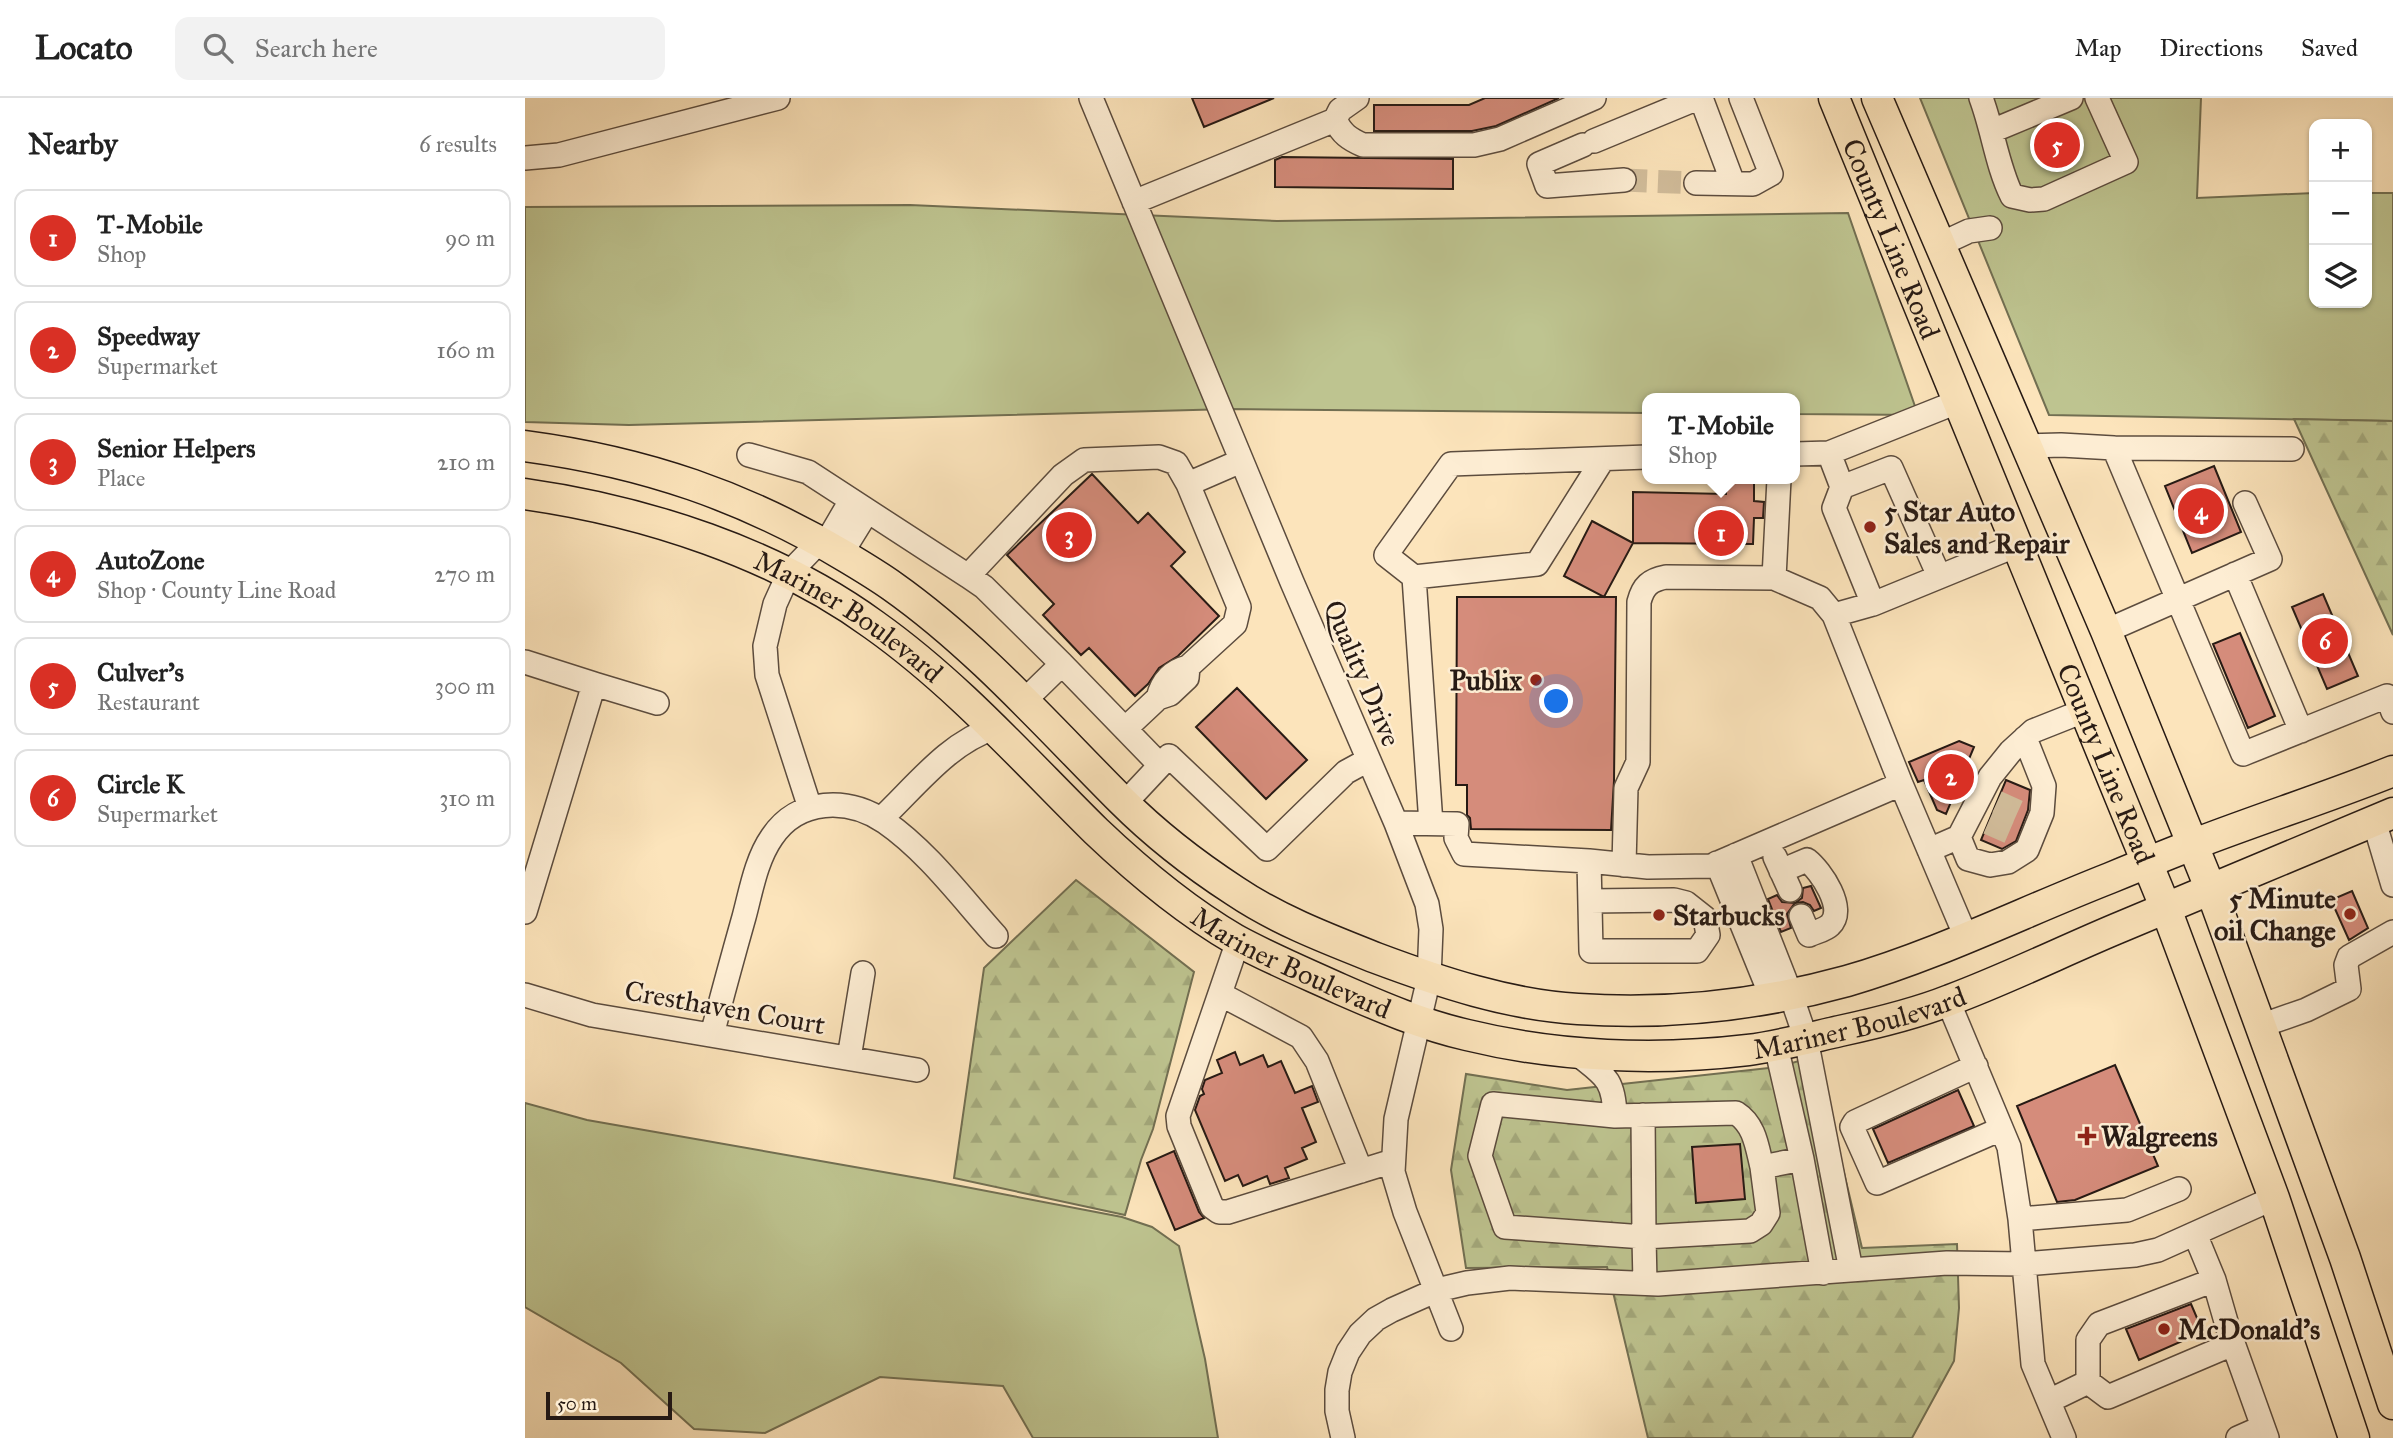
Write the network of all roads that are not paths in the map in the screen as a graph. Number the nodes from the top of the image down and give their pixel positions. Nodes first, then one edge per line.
1 (778, 98) edge
2 (1091, 98) edge
3 (1357, 98) edge
4 (1594, 98) edge
5 (1699, 98) edge
6 (1741, 98) edge
7 (1833, 98) edge
8 (1877, 98) edge
9 (1981, 98) edge
10 (2071, 98) edge
11 (2097, 98) edge
12 (722, 105) edge
13 (1335, 120) junction
14 (1993, 131) junction
15 (525, 158) edge
16 (1624, 180) tunnel mouth
17 (1696, 183) tunnel mouth
18 (1733, 183) junction
19 (1134, 202) junction
20 (1990, 228) dead end
21 (1941, 244) junction
22 (1957, 402) junction
23 (525, 446) edge
24 (2028, 446) junction
25 (2114, 448) junction
26 (2292, 449) dead end
27 (1829, 453) junction
28 (1800, 454) edge
29 (749, 455) dead end
30 (1642, 457) edge
31 (1603, 459) junction
32 (1241, 461) junction
33 (1188, 484) junction
34 (1779, 484) edge
35 (1842, 487) junction
36 (525, 495) edge
37 (2245, 503) dead end
38 (860, 506) junction
39 (2017, 545) junction
40 (828, 547) junction
41 (789, 573) junction
42 (2235, 574) junction
43 (968, 576) junction
44 (1939, 576) junction
45 (1414, 577) junction
46 (1774, 578) junction
47 (2179, 598) junction
48 (1873, 604) junction
49 (1834, 615) junction
50 (2106, 631) junction
51 (525, 662) edge
52 (1062, 664) junction
53 (594, 684) junction
54 (1023, 702) junction
55 (657, 703) dead end
56 (2085, 710) junction
57 (2393, 712) edge
58 (995, 728) junction
59 (1125, 729) junction
60 (2301, 731) junction
61 (2025, 738) junction
62 (1368, 760) junction
63 (1160, 765) junction
64 (2393, 771) edge
65 (1901, 784) junction
66 (1125, 803) junction
67 (810, 808) junction
68 (1080, 814) junction
69 (2383, 817) edge
70 (881, 820) junction
71 (1396, 823) junction
72 (1431, 824) junction
73 (1959, 837) junction
74 (1769, 842) junction
75 (2192, 844) junction
76 (1929, 850) junction
77 (1727, 859) junction
78 (1589, 861) junction
79 (2149, 863) junction
80 (1624, 864) junction
81 (2393, 885) edge
82 (2211, 890) junction
83 (1590, 901) junction
84 (2166, 909) junction
85 (525, 912) edge
86 (1801, 916) dead end
87 (2393, 932) edge
88 (996, 936) dead end
89 (1966, 937) junction
90 (1238, 941) junction
91 (863, 973) dead end
92 (1429, 978) junction
93 (1220, 994) junction
94 (525, 995) edge
95 (1782, 996) junction
96 (1948, 1001) junction
97 (1419, 1021) junction
98 (2260, 1026) junction
99 (712, 1035) junction
100 (1806, 1039) junction
101 (1776, 1046) junction
102 (1575, 1052) junction
103 (849, 1058) junction
104 (1976, 1066) junction
105 (917, 1070) dead end
106 (1643, 1115) junction
107 (1615, 1116) junction
108 (2001, 1129) junction
109 (1802, 1159) junction
110 (1393, 1161) junction
111 (1762, 1167) junction
112 (1361, 1171) junction
113 (2179, 1189) dead end
114 (2274, 1198) junction
115 (2020, 1219) junction
116 (2196, 1234) junction
117 (1644, 1237) junction
118 (2024, 1264) junction
119 (1851, 1270) junction
120 (1823, 1273) junction
121 (2214, 1280) junction
122 (1645, 1283) junction
123 (1437, 1290) junction
124 (1451, 1329) dead end
125 (2229, 1332) junction
126 (2088, 1382) junction
127 (2049, 1401) junction
128 (2393, 1404) edge
129 (2265, 1432) edge
130 (1343, 1438) edge
131 (2064, 1438) edge
132 (2238, 1438) edge
133 (2354, 1438) edge

1 - 12 street
2 - 19 street, Quality Drive
3 - 13 street
4 - 13 street
5 - 16 street
5 - 18 street
6 - 18 street
7 - 22 main road, County Line Road
8 - 21 main road, County Line Road
9 - 14 street
10 - 14 street
11 - 14 street
12 - 15 street
13 - 19 street
17 - 18 street
19 - 32 street, Quality Drive
20 - 21 street
21 - 24 main road, County Line Road
22 - 27 street
22 - 39 main road, County Line Road
23 - 40 main road, Mariner Boulevard
24 - 25 street
24 - 50 main road, County Line Road
25 - 26 street
25 - 47 street
27 - 28 street
27 - 35 street
29 - 38 street
30 - 31 street
31 - 45 street
31 - 45 street
32 - 33 street
32 - 62 street, Quality Drive
33 - 43 street
33 - 59 street
34 - 46 street
35 - 44 street
35 - 48 street
36 - 41 main road, Mariner Boulevard
37 - 42 street
38 - 40 street
38 - 43 street
39 - 44 street
39 - 56 main road, County Line Road
40 - 41 street
40 - 54 main road, Mariner Boulevard
41 - 58 main road, Mariner Boulevard
41 - 67 street
42 - 47 street
42 - 60 street
43 - 52 street
44 - 48 street
45 - 72 street
46 - 49 street
46 - 80 street
47 - 50 street
47 - 60 street
48 - 49 street
49 - 65 street
50 - 75 main road, County Line Road
51 - 53 street
52 - 54 street
52 - 59 street
53 - 55 street
53 - 85 street
54 - 66 main road, Mariner Boulevard
56 - 61 street
56 - 79 main road, County Line Road
57 - 60 street
58 - 68 main road, Mariner Boulevard
58 - 70 street
59 - 63 street
61 - 73 street
61 - 73 street
62 - 63 street
62 - 71 street, Quality Drive
63 - 66 street
64 - 75 main road, Mariner Boulevard
65 - 74 street
65 - 76 street
66 - 68 main road
66 - 92 main road, Mariner Boulevard
67 - 70 street
67 - 99 street
68 - 90 main road, Mariner Boulevard
69 - 81 street
69 - 82 main road, Mariner Boulevard
70 - 88 street
71 - 72 street
71 - 92 street, Quality Drive
72 - 78 street
73 - 76 street
74 - 77 street
74 - 86 street
75 - 79 main road, Mariner Boulevard
75 - 82 main road, County Line Road
76 - 89 street
77 - 80 street
77 - 95 street
78 - 80 street
78 - 83 street
79 - 84 main road, County Line Road
79 - 89 main road, Mariner Boulevard
82 - 84 main road, Mariner Boulevard
82 - 98 main road, County Line Road
83 - 83 street
84 - 96 main road, Mariner Boulevard
84 - 114 main road, County Line Road
87 - 98 street
89 - 95 main road, Mariner Boulevard
90 - 93 street
90 - 97 main road, Mariner Boulevard
91 - 103 street
92 - 95 main road, Mariner Boulevard
92 - 97 street, Quality Drive
93 - 112 street
93 - 112 street
94 - 99 street, Cresthaven Court
95 - 100 street
95 - 101 main road
96 - 100 main road, Mariner Boulevard
96 - 104 street
97 - 102 main road, Mariner Boulevard
97 - 110 street, Quality Drive
98 - 128 main road, County Line Road
99 - 103 street, Cresthaven Court
100 - 101 main road, Mariner Boulevard
100 - 119 street
101 - 102 main road, Mariner Boulevard
101 - 109 street
102 - 107 street
103 - 105 street, Cresthaven Court
104 - 108 street
104 - 108 street
106 - 107 street
106 - 111 street
106 - 117 street
107 - 117 street
108 - 115 street
109 - 111 street
109 - 120 street
110 - 112 street
110 - 123 street, Quality Drive
111 - 117 street
113 - 115 street
114 - 116 street
114 - 133 main road, County Line Road
115 - 118 street
116 - 118 street
116 - 121 street
117 - 122 street
118 - 119 street
118 - 127 street
119 - 120 street
120 - 122 street
121 - 125 street
121 - 126 street
122 - 123 street
123 - 124 street, Quality Drive
123 - 130 street
125 - 126 street
125 - 129 street
126 - 127 street
127 - 131 street
129 - 132 street

